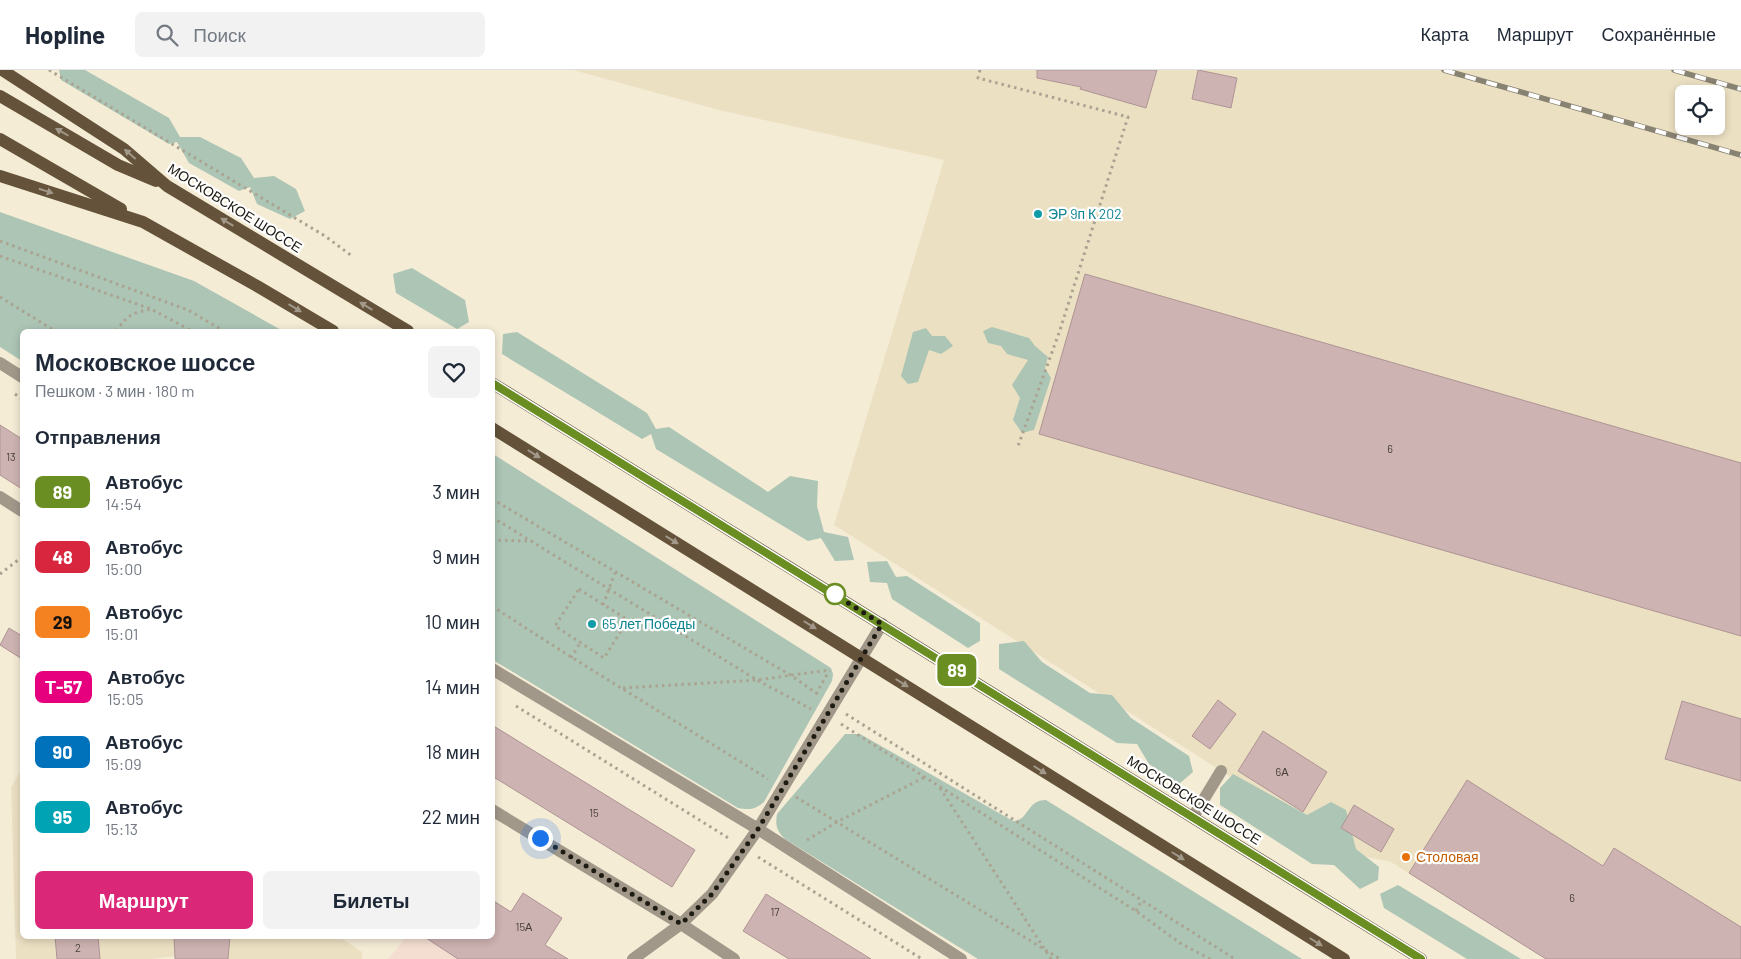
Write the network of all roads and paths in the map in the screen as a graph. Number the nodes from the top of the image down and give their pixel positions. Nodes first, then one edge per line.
1 (2, 70) edge
2 (49, 70) edge
3 (980, 70) edge
4 (0, 96) edge
5 (0, 139) edge
6 (0, 176) edge
7 (167, 186) junction
8 (143, 222) junction
9 (0, 241) edge
10 (0, 256) edge
11 (352, 256) dead end
12 (0, 297) edge
13 (151, 308) junction
14 (52, 329) edge
15 (118, 329) edge
16 (188, 329) edge
17 (221, 329) edge
18 (330, 329) edge
19 (405, 329) edge
20 (0, 363) edge
21 (20, 376) edge
22 (495, 385) edge
23 (495, 430) edge
24 (1018, 446) dead end
25 (0, 497) edge
26 (495, 501) edge
27 (20, 510) edge
28 (495, 519) edge
29 (495, 540) edge
30 (529, 541) junction
31 (20, 559) edge
32 (615, 572) junction
33 (0, 574) edge
34 (610, 588) junction
35 (603, 605) junction
36 (495, 608) edge
37 (882, 624) junction
38 (580, 643) junction
39 (861, 657) junction
40 (571, 658) junction
41 (830, 670) dead end
42 (495, 671) edge
43 (792, 676) junction
44 (757, 680) junction
45 (623, 688) junction
46 (509, 702) dead end
47 (832, 706) junction
48 (824, 717) junction
49 (1221, 771) dead end
50 (925, 777) junction
51 (938, 786) junction
52 (783, 788) junction
53 (495, 812) edge
54 (1193, 817) junction
55 (837, 822) junction
56 (758, 829) junction
57 (744, 848) junction
58 (791, 850) junction
59 (767, 863) junction
60 (1142, 900) junction
61 (1136, 912) junction
62 (681, 924) junction
63 (1047, 951) junction
64 (633, 959) edge
65 (734, 959) edge
66 (922, 959) edge
67 (961, 959) edge
68 (1051, 959) edge
69 (1060, 959) edge
70 (1210, 959) edge
71 (1235, 959) edge
72 (1344, 959) edge
73 (1421, 959) edge

7 -> 1 main road, МОСКОВСКОЕ ШОССЕ
2 - 11 path
3 - 24 path
7 -> 4 main road
5 - 8 main road
6 -> 8 main road
19 -> 7 main road, МОСКОВСКОЕ ШОССЕ
8 -> 18 main road
9 - 17 path
10 - 13 path
12 - 14 path
13 - 15 path
13 - 16 path
20 - 21 street
22 - 37 main road, МОСКОВСКОЕ ШОССЕ
23 -> 39 main road
25 - 27 street
26 - 32 path
28 - 30 path
29 - 30 path
30 - 34 path
31 - 33 path
32 - 34 path
32 - 43 path
34 - 35 path
34 - 44 path
35 - 38 path
35 - 38 path
36 - 40 path
37 - 39 street
37 - 54 main road, МОСКОВСКОЕ ШОССЕ
38 - 40 path
39 - 47 street
39 -> 72 main road
40 - 45 path
41 - 43 path
42 - 56 street
43 - 44 path
43 - 47 path
44 - 45 path
44 - 48 path
45 - 52 path
46 - 57 path
47 - 48 street
47 - 60 path
48 - 50 path
48 - 52 street
49 - 54 street
50 - 51 path
50 - 55 path
51 - 61 path
51 - 63 path
52 - 55 path
52 - 56 street
53 - 62 street
54 - 73 main road, МОСКОВСКОЕ ШОССЕ
55 - 58 path
55 - 63 path
56 - 57 street
56 - 58 street
57 - 59 path
57 - 62 street
58 - 59 path
58 - 67 street
59 - 66 path
60 - 61 path
60 - 71 path
61 - 70 path
62 - 64 street
62 - 65 street
63 - 68 path
63 - 69 path

